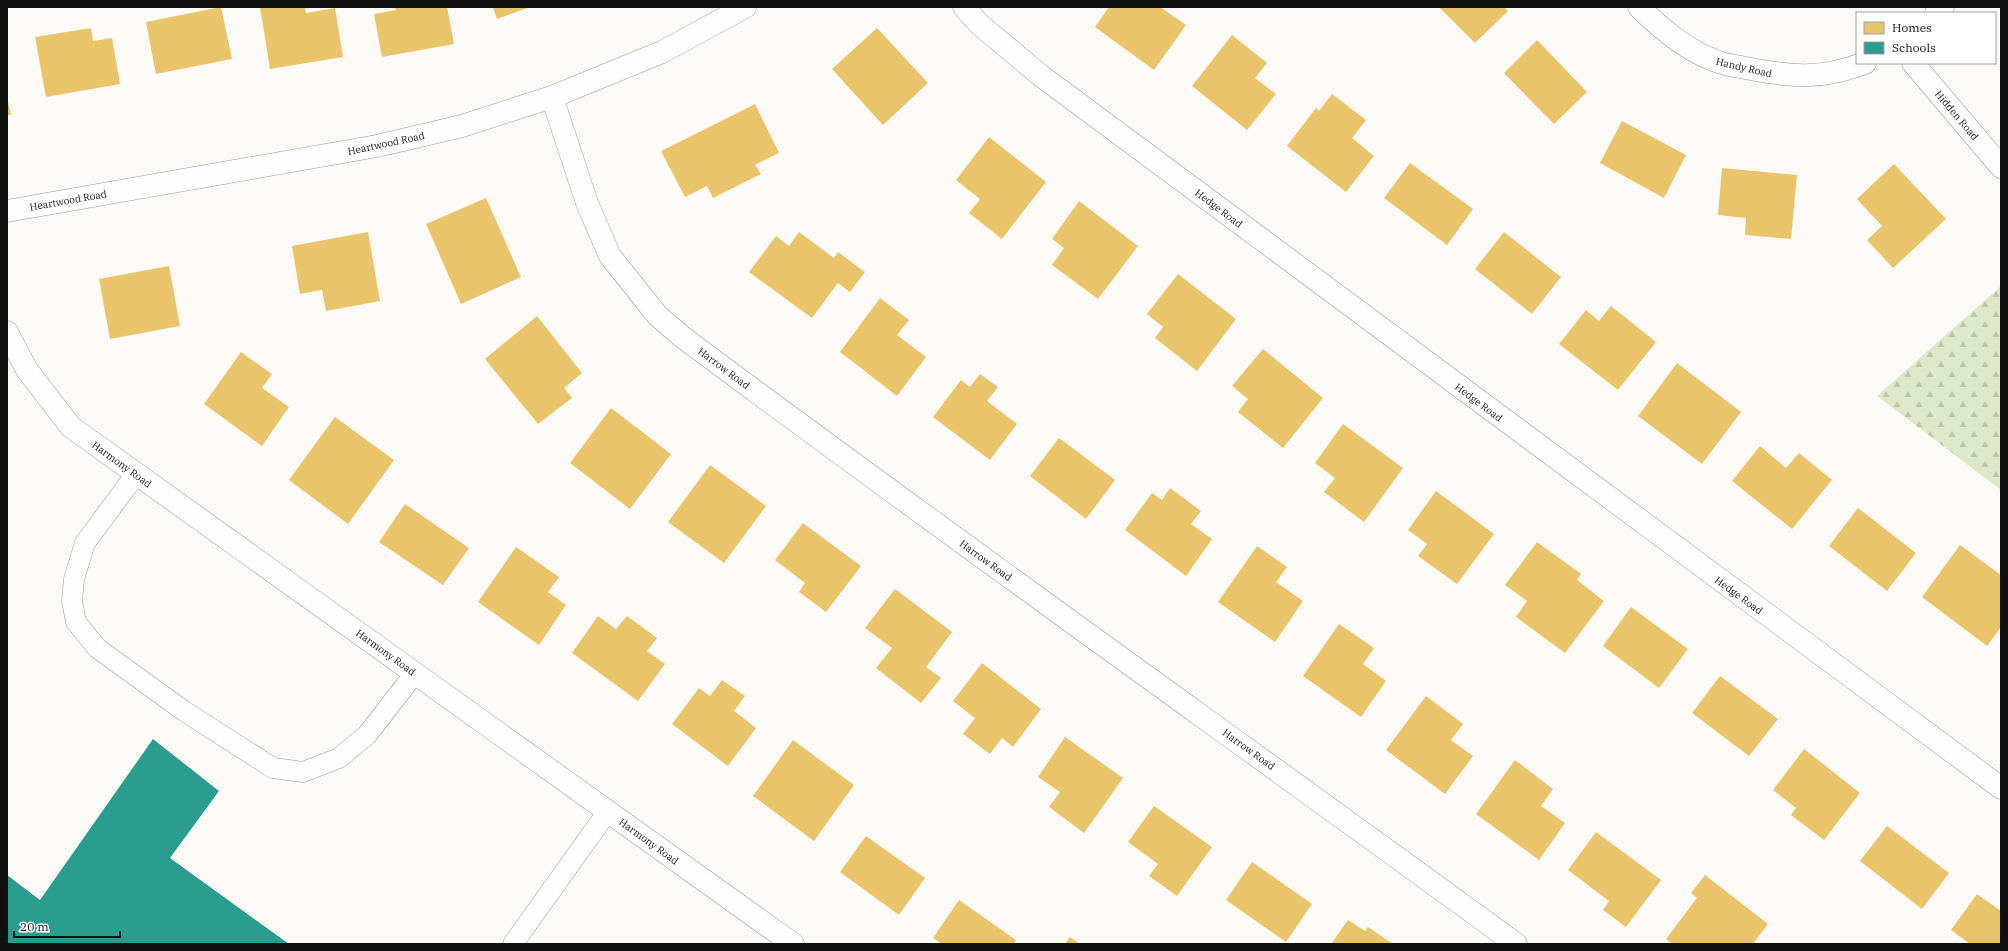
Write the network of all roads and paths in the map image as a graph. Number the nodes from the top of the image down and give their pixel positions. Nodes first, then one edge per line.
1 (746, 7) edge
2 (964, 7) edge
3 (1639, 7) edge
4 (1863, 64) edge
5 (1914, 64) edge
6 (552, 98) junction
7 (2001, 167) edge
8 (7, 211) edge
9 (7, 332) edge
10 (136, 474) junction
11 (415, 673) junction
12 (2001, 788) edge
13 (608, 811) junction
14 (513, 944) edge
15 (793, 944) edge
16 (1516, 944) edge

1 - 6 street, Heartwood Road
2 - 12 street, Hedge Road
3 - 4 street, Handy Road
5 - 7 street, Hidden Road
6 - 8 street, Heartwood Road
6 - 16 street, Harrow Road
9 - 10 street, Harmony Road
10 - 11 street, Harmony Road
10 - 11 lane
11 - 13 street, Harmony Road
13 - 14 lane
13 - 15 street, Harmony Road

